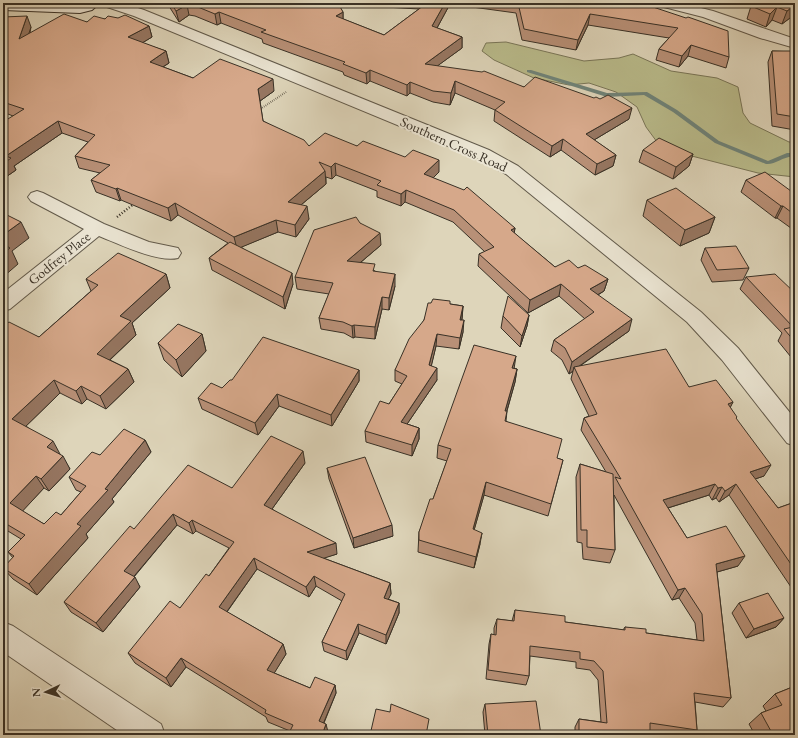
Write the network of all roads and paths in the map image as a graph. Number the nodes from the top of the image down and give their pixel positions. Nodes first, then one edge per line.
1 (46, 3) edge
2 (665, 3) edge
3 (67, 5) edge
4 (90, 5) edge
5 (116, 5) edge
6 (3, 6) edge
7 (29, 6) junction
8 (795, 44) edge
9 (303, 81) junction
10 (258, 110) edge
11 (37, 197) dead end
12 (140, 199) edge
13 (97, 228) junction
14 (171, 253) dead end
15 (3, 304) edge
16 (795, 436) edge
17 (3, 636) edge
18 (150, 735) edge

1 - 7 street
2 - 8 street
3 - 4 street, Southern Cross Road
3 - 7 street, Southern Cross Road
4 - 5 street, Southern Cross Road
5 - 9 street, Southern Cross Road
6 - 7 street
9 - 10 path
9 - 16 street, Southern Cross Road
11 - 13 street, Godfrey Place
12 - 13 path
13 - 14 street, Godfrey Place
13 - 15 street, Godfrey Place
17 - 18 street

